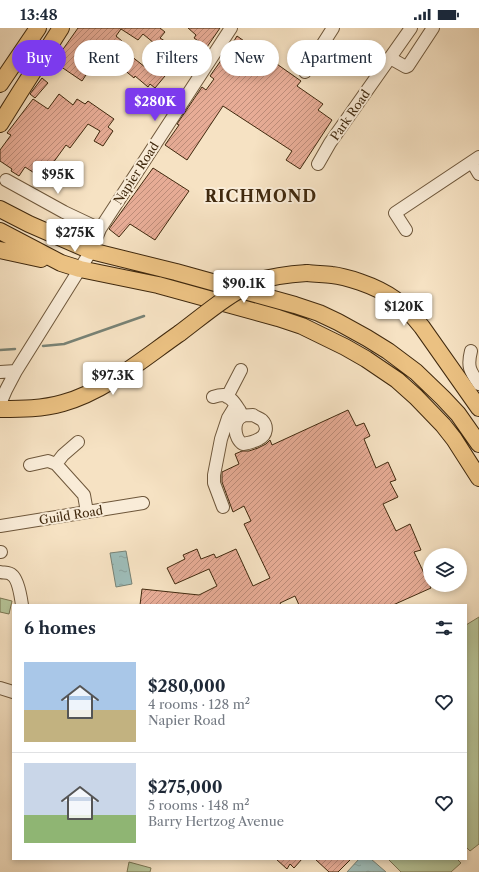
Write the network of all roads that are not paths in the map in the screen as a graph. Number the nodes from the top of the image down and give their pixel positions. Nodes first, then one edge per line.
1 (38, 28) edge
2 (52, 28) edge
3 (61, 28) edge
4 (231, 28) edge
5 (333, 28) edge
6 (411, 28) edge
7 (433, 28) edge
8 (325, 40) edge
9 (390, 58) junction
10 (0, 84) edge
11 (0, 109) edge
12 (0, 124) edge
13 (476, 159) edge
14 (318, 164) dead end
15 (479, 174) edge
16 (6, 180) dead end
17 (0, 209) edge
18 (100, 229) junction
19 (406, 230) dead end
20 (0, 232) edge
21 (0, 250) edge
22 (91, 251) junction
23 (60, 263) junction
24 (80, 269) junction
25 (471, 351) dead end
26 (241, 370) dead end
27 (16, 371) junction
28 (0, 372) edge
29 (479, 384) edge
30 (227, 396) junction
31 (213, 397) dead end
32 (0, 404) edge
33 (479, 408) edge
34 (0, 409) edge
35 (78, 442) dead end
36 (479, 444) edge
37 (56, 464) junction
38 (30, 465) dead end
39 (479, 478) edge
40 (142, 503) dead end
41 (224, 507) dead end
42 (87, 512) junction
43 (0, 526) edge
44 (0, 572) edge
45 (22, 604) edge

1 - 10 main road
2 - 11 street
3 - 12 main road
4 - 18 street, Napier Road
5 - 8 street
6 - 9 street, Park Road
7 - 9 street
9 - 14 street, Park Road
13 - 15 street
13 - 19 street
16 - 18 street
17 - 22 main road
18 - 22 street, Napier Road
20 - 23 main road
21 - 23 main road
22 - 24 street, Napier Road
22 - 36 main road
23 - 24 main road
24 - 27 street, Napier Road
24 - 39 main road
25 - 29 street
26 - 30 street
27 - 28 street
27 - 32 street, Napier Road
30 - 31 street
30 - 41 street
33 - 34 main road, bridge
35 - 37 street
37 - 38 street
37 - 42 street
40 - 42 street, Guild Road
42 - 43 street, Guild Road
44 - 45 street

